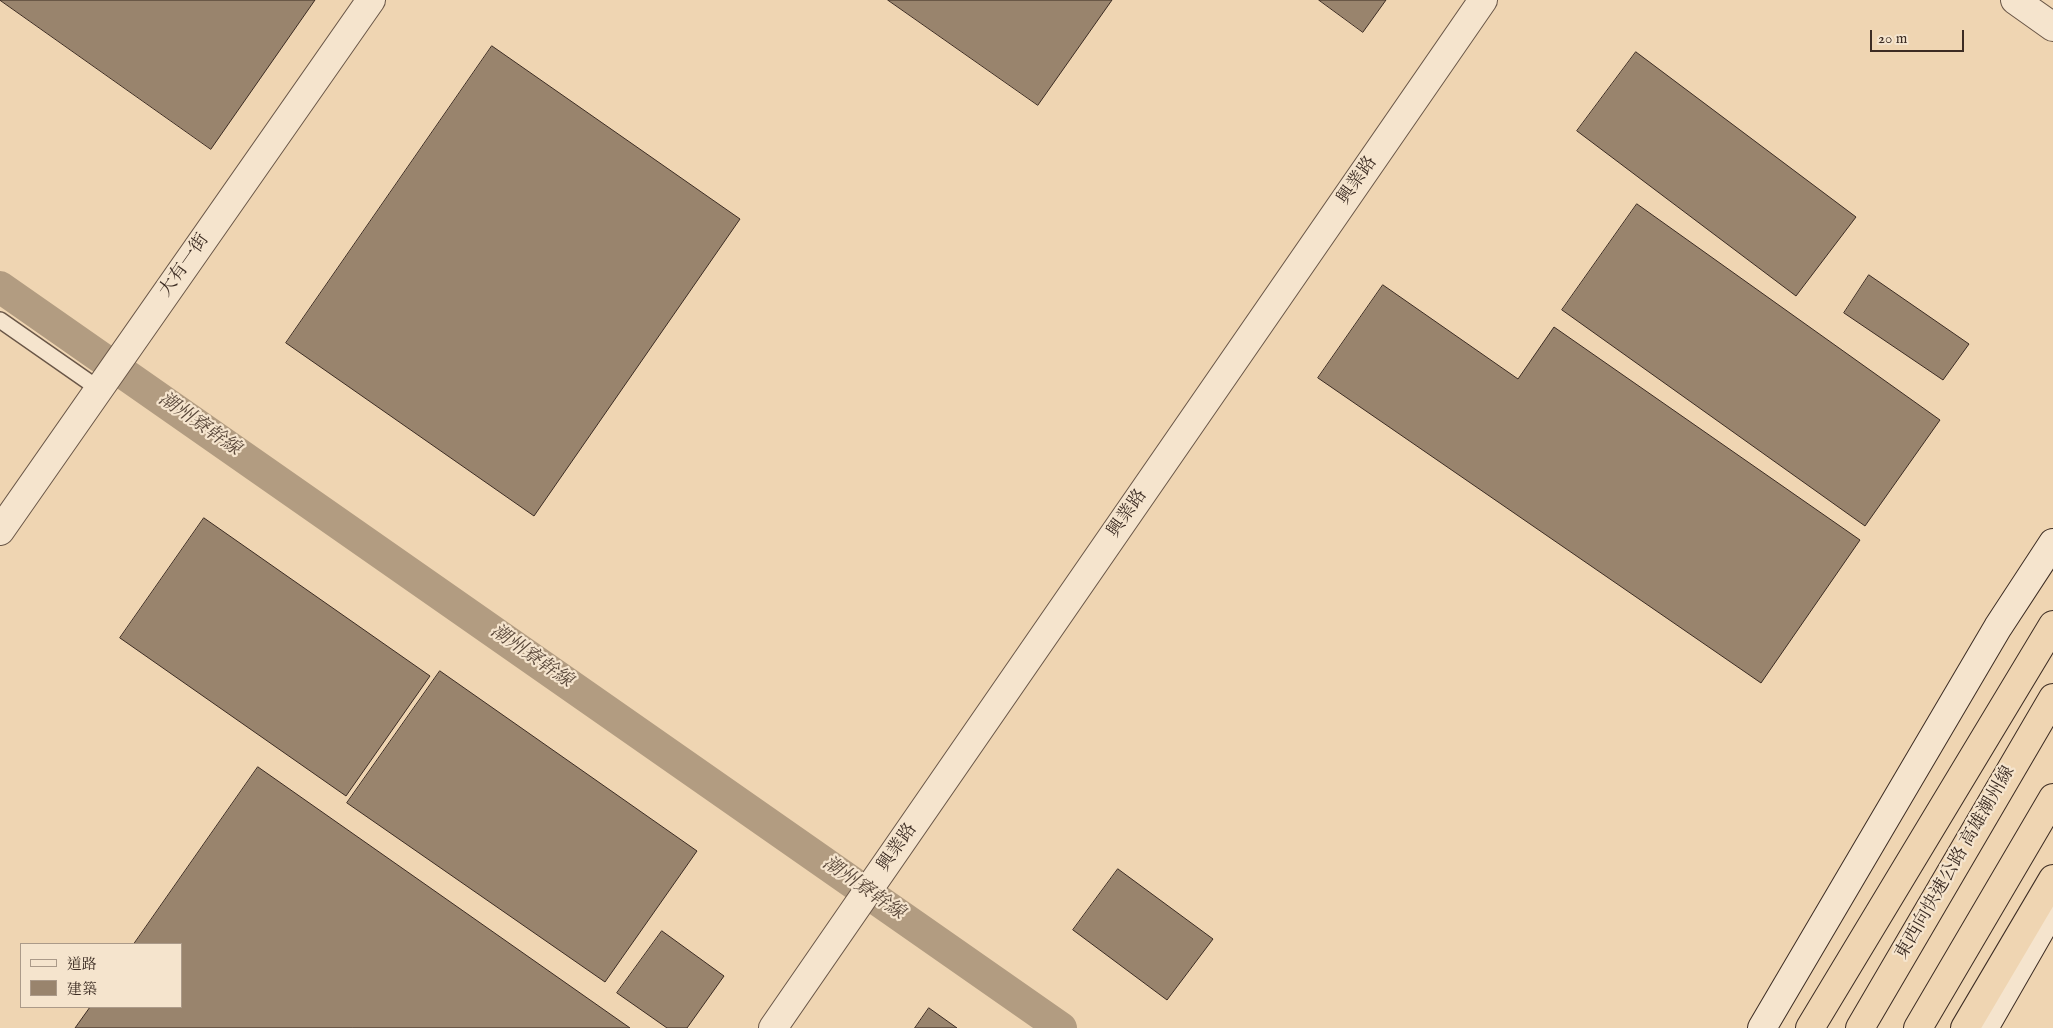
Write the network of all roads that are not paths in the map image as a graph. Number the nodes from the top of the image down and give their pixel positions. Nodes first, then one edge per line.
1 (371, 0) edge
2 (1483, 0) edge
3 (2015, 0) edge
4 (2053, 27) edge
5 (0, 320) edge
6 (99, 388) junction
7 (0, 531) edge
8 (2053, 543) edge
9 (2053, 625) edge
10 (2053, 698) edge
11 (2053, 798) edge
12 (2053, 879) edge
13 (2053, 908) edge
14 (773, 1028) edge
15 (1762, 1028) edge
16 (1810, 1028) edge
17 (1860, 1028) edge
18 (1918, 1028) edge
19 (1965, 1028) edge
20 (1984, 1028) edge

1 - 6 street, 大有一街
2 - 14 street, 興業路
3 - 4 street
5 - 6 lane
6 - 7 street, 大有一街
8 - 15 street
9 - 16 highway
10 - 17 highway, 東西向快速公路 高雄潮州線
11 - 18 highway
12 - 19 highway
13 - 20 street

